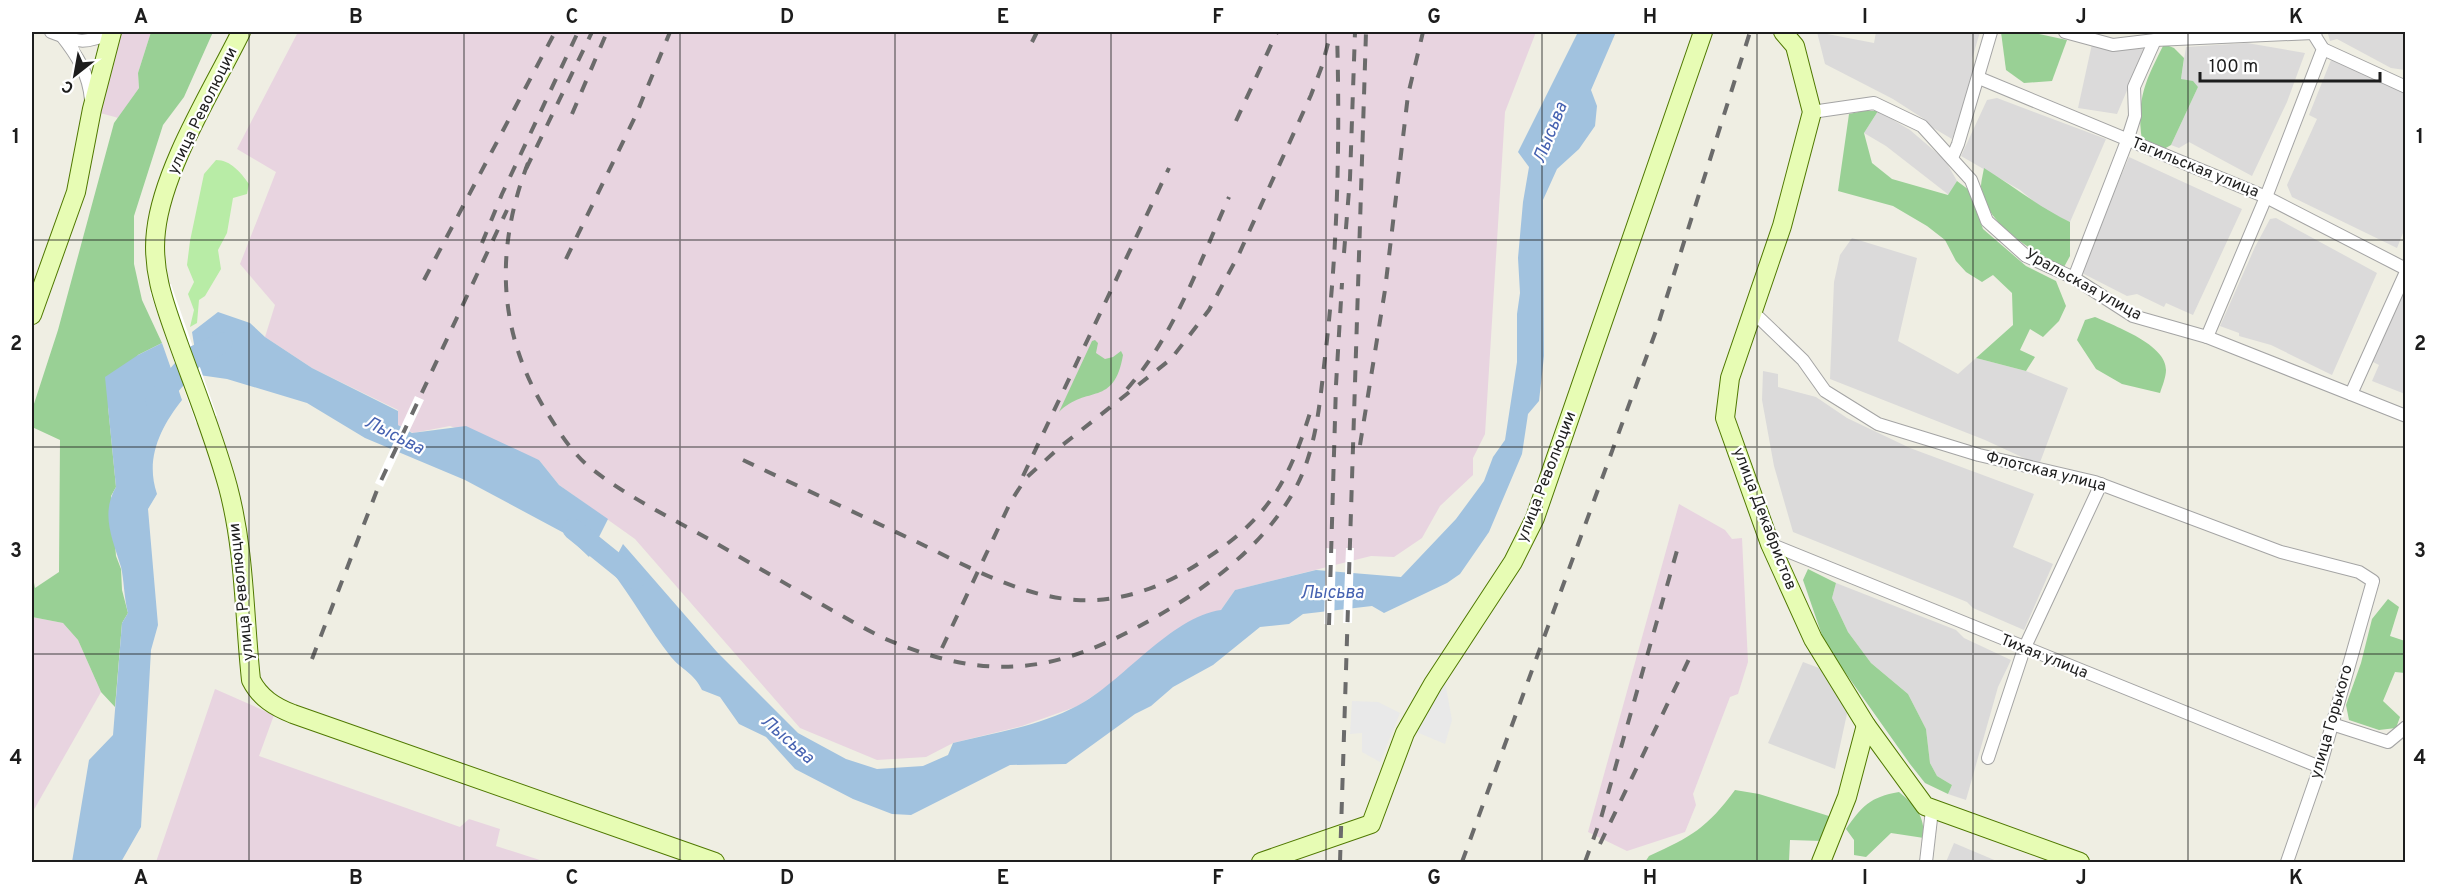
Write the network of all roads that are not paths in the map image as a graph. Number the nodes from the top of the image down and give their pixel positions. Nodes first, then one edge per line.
1 (112, 32) edge
2 (241, 32) edge
3 (1703, 32) edge
4 (1783, 32) edge
5 (1991, 32) edge
6 (2065, 32) edge
7 (2314, 32) edge
8 (56, 33) edge
9 (1797, 39) edge
10 (2155, 40) junction
11 (2323, 50) junction
12 (1979, 78) junction
13 (2406, 87) edge
14 (92, 109) junction
15 (1812, 112) junction
16 (2127, 141) junction
17 (1952, 158) junction
18 (2266, 197) junction
19 (2406, 270) edge
20 (2074, 278) junction
21 (1753, 312) junction
22 (32, 315) edge
23 (2207, 337) junction
24 (2351, 394) junction
25 (2406, 416) edge
26 (2101, 484) junction
27 (1770, 544) junction
28 (2373, 581) joint
29 (2024, 649) junction
30 (2332, 724) junction
31 (1866, 725) junction
32 (2406, 726) edge
33 (1988, 758) dead end
34 (2320, 767) junction
35 (1932, 810) junction
36 (715, 862) edge
37 (1261, 862) edge
38 (1821, 862) edge
39 (1926, 862) edge
40 (2079, 862) edge
41 (2287, 862) edge

1 - 8 street
1 - 14 street
2 - 36 street, улица Революции
3 - 37 street, улица Революции
4 - 9 street
5 - 12 street
6 - 10 street
7 - 10 street
7 - 11 street
8 - 14 street
9 - 15 street, улица Декабристов
10 - 16 street
11 - 13 street
11 - 18 street
12 - 16 street, Тагильская улица
12 - 17 street
14 - 22 street
15 - 17 street, Уральская улица
15 - 21 street, улица Декабристов
16 - 18 street, Тагильская улица
16 - 20 street
17 - 20 street, Уральская улица
18 - 19 street, Тагильская улица
18 - 23 street
19 - 24 street
20 - 23 street, Уральская улица
21 - 26 street, Флотская улица
21 - 27 street, улица Декабристов
23 - 24 street, Уральская улица
24 - 25 street, Уральская улица
26 - 28 street, Флотская улица
26 - 29 street
27 - 29 street, Тихая улица
27 - 31 street, улица Декабристов
28 - 30 street, улица Горького
29 - 33 street
29 - 34 street, Тихая улица
30 - 32 street
30 - 34 street, улица Горького
31 - 35 street, улица Декабристов
31 - 38 street
34 - 41 street, улица Горького
35 - 39 street
35 - 40 street, улица Декабристов

